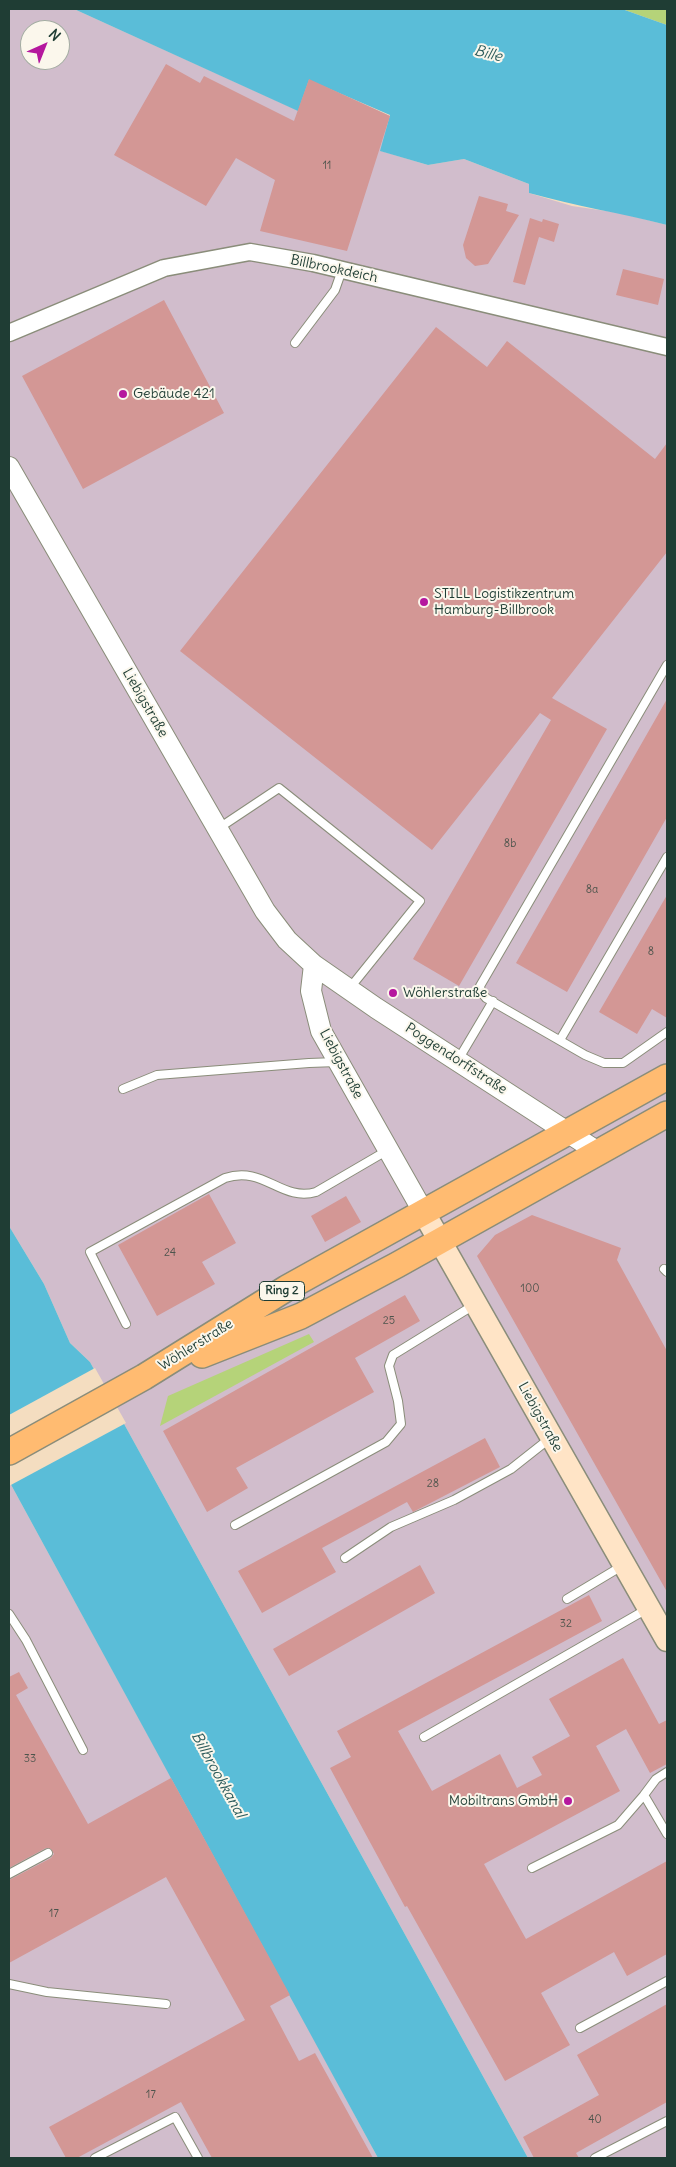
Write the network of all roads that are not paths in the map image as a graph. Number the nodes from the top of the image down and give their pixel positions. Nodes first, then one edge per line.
1 (342, 270) junction
2 (9, 333) edge
3 (295, 343) dead end
4 (667, 347) edge
5 (9, 467) edge
6 (667, 665) edge
7 (217, 829) junction
8 (667, 857) edge
9 (314, 964) junction
10 (349, 989) junction
11 (493, 1001) junction
12 (667, 1032) edge
13 (560, 1040) junction
14 (458, 1061) junction
15 (339, 1062) junction
16 (667, 1078) edge
17 (123, 1089) dead end
18 (667, 1114) edge
19 (569, 1133) junction
20 (388, 1150) junction
21 (598, 1152) junction
22 (424, 1213) junction
23 (440, 1241) junction
24 (476, 1304) junction
25 (126, 1324) dead end
26 (144, 1377) junction
27 (551, 1437) junction
28 (9, 1452) edge
29 (235, 1524) dead end
30 (345, 1558) dead end
31 (624, 1565) junction
32 (567, 1599) dead end
33 (649, 1608) junction
34 (9, 1614) edge
35 (667, 1640) edge
36 (424, 1737) dead end
37 (83, 1750) dead end
38 (667, 1772) edge
39 (644, 1795) junction
40 (667, 1834) edge
41 (48, 1853) dead end
42 (532, 1868) dead end
43 (9, 1874) edge
44 (667, 1981) edge
45 (9, 1984) edge
46 (166, 2004) dead end
47 (580, 2028) dead end
48 (667, 2121) edge
49 (95, 2158) edge
50 (198, 2158) edge
51 (595, 2158) edge

1 - 2 street, Billbrookdeich
1 - 3 lane
1 - 4 street, Billbrookdeich
5 - 7 street, Liebigstraße
6 - 11 lane
7 - 9 street, Liebigstraße
7 - 10 lane
8 - 13 lane
9 - 10 street, Poggendorffstraße
9 - 15 street, Liebigstraße
10 - 14 street, Poggendorffstraße
11 - 13 lane
11 - 14 lane
12 - 13 lane
14 - 19 street, Poggendorffstraße
15 - 17 lane
15 - 20 street, Liebigstraße
16 - 19 main road, Wöhlerstraße / Ring 2
18 - 21 main road, Wöhlerstraße / Ring 2
19 - 21 street, Poggendorffstraße
19 - 22 main road, Wöhlerstraße / Ring 2
20 - 22 street, Liebigstraße
20 - 25 lane
21 - 23 main road, Wöhlerstraße / Ring 2
22 - 23 main road, Liebigstraße
22 - 26 main road, Wöhlerstraße / Ring 2
23 - 24 main road, Liebigstraße
23 - 26 main road, Wöhlerstraße / Ring 2
24 - 27 main road, Liebigstraße
24 - 29 lane
26 - 28 main road, Wöhlerstraße / Ring 2
27 - 30 lane
27 - 31 main road, Liebigstraße
31 - 32 lane
31 - 33 main road, Liebigstraße
33 - 35 main road, Liebigstraße
33 - 36 lane
34 - 37 lane
38 - 39 lane
39 - 40 lane
39 - 42 lane
41 - 43 lane
44 - 47 lane
45 - 46 lane
48 - 51 lane
49 - 50 lane

